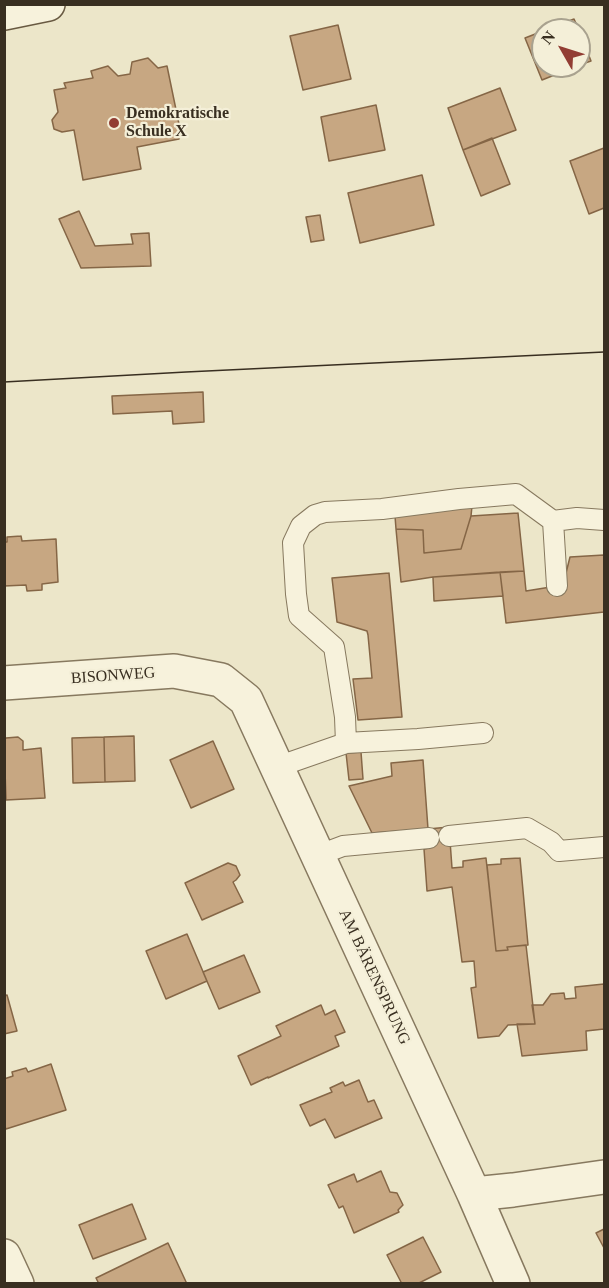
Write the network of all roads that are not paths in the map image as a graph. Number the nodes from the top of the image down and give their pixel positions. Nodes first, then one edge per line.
1 (48, 4) edge
2 (4, 13) edge
3 (604, 520) edge
4 (554, 521) junction
5 (557, 586) dead end
6 (221, 680) joint
7 (4, 683) edge
8 (483, 733) dead end
9 (346, 743) junction
10 (277, 767) junction
11 (449, 836) dead end
12 (429, 838) dead end
13 (604, 847) edge
14 (319, 855) junction
15 (604, 1177) edge
16 (474, 1194) junction
17 (4, 1256) edge
18 (17, 1284) edge
19 (513, 1284) edge

1 - 2 street
3 - 4 lane
4 - 5 lane
4 - 9 lane
6 - 7 street, BISONWEG
6 - 10 street, AM BÄRENSPRUNG
8 - 9 lane
9 - 10 lane
10 - 14 street, AM BÄRENSPRUNG
11 - 13 lane
12 - 14 lane
14 - 16 street, AM BÄRENSPRUNG
15 - 16 street
16 - 19 street, AM BÄRENSPRUNG
17 - 18 street

